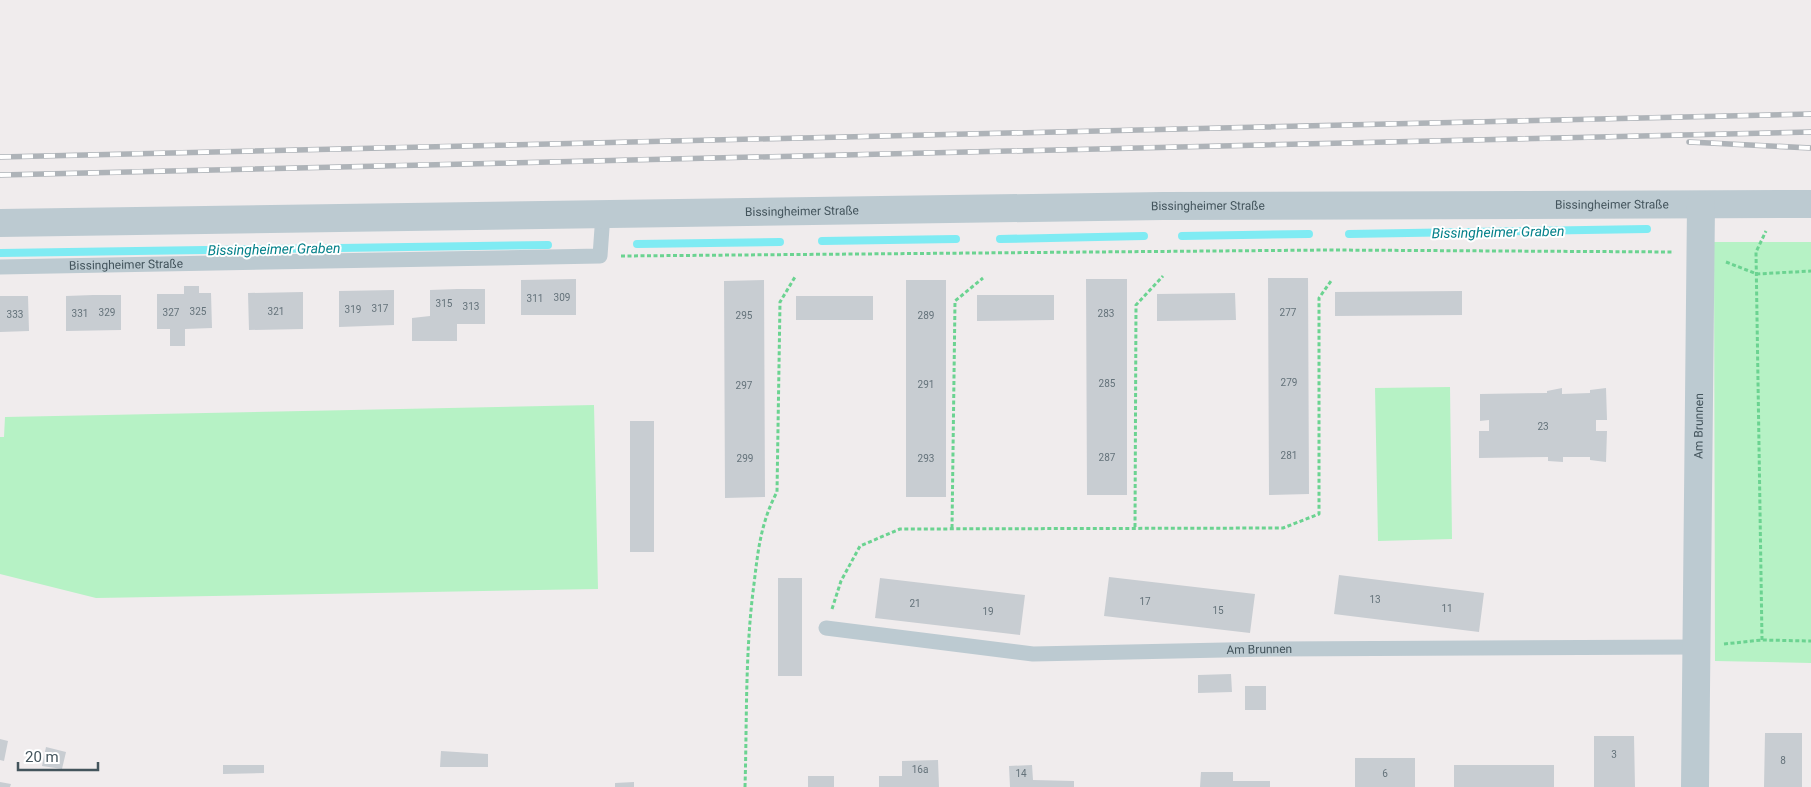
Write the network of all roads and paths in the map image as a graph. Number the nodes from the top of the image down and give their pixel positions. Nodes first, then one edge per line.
1 (1701, 204) junction
2 (1766, 204) junction
3 (1811, 204) edge
4 (603, 214) junction
5 (0, 223) edge
6 (1701, 252) junction
7 (600, 256) junction
8 (0, 267) edge
9 (1811, 271) edge
10 (1757, 274) junction
11 (1163, 276) dead end
12 (795, 277) dead end
13 (982, 278) dead end
14 (1331, 282) dead end
15 (1135, 527) junction
16 (952, 528) junction
17 (826, 628) joint
18 (1762, 640) junction
19 (1811, 641) edge
20 (1695, 647) junction
21 (745, 787) edge
22 (1695, 787) edge

1 - 2 street, Bissingheimer Straße
1 - 4 street, Bissingheimer Straße
1 - 6 street, Am Brunnen
2 - 3 street, Bissingheimer Straße
2 - 10 path
4 - 5 street, Bissingheimer Straße
4 - 7 lane
6 - 7 path
6 - 10 path
6 - 20 street, Am Brunnen
7 - 8 lane, Bissingheimer Straße
9 - 10 path
10 - 18 path
11 - 15 path
12 - 21 path
13 - 16 path
14 - 15 path
15 - 16 path
16 - 17 path
17 - 20 lane, Am Brunnen
18 - 19 path
18 - 20 path
20 - 22 street, Am Brunnen

